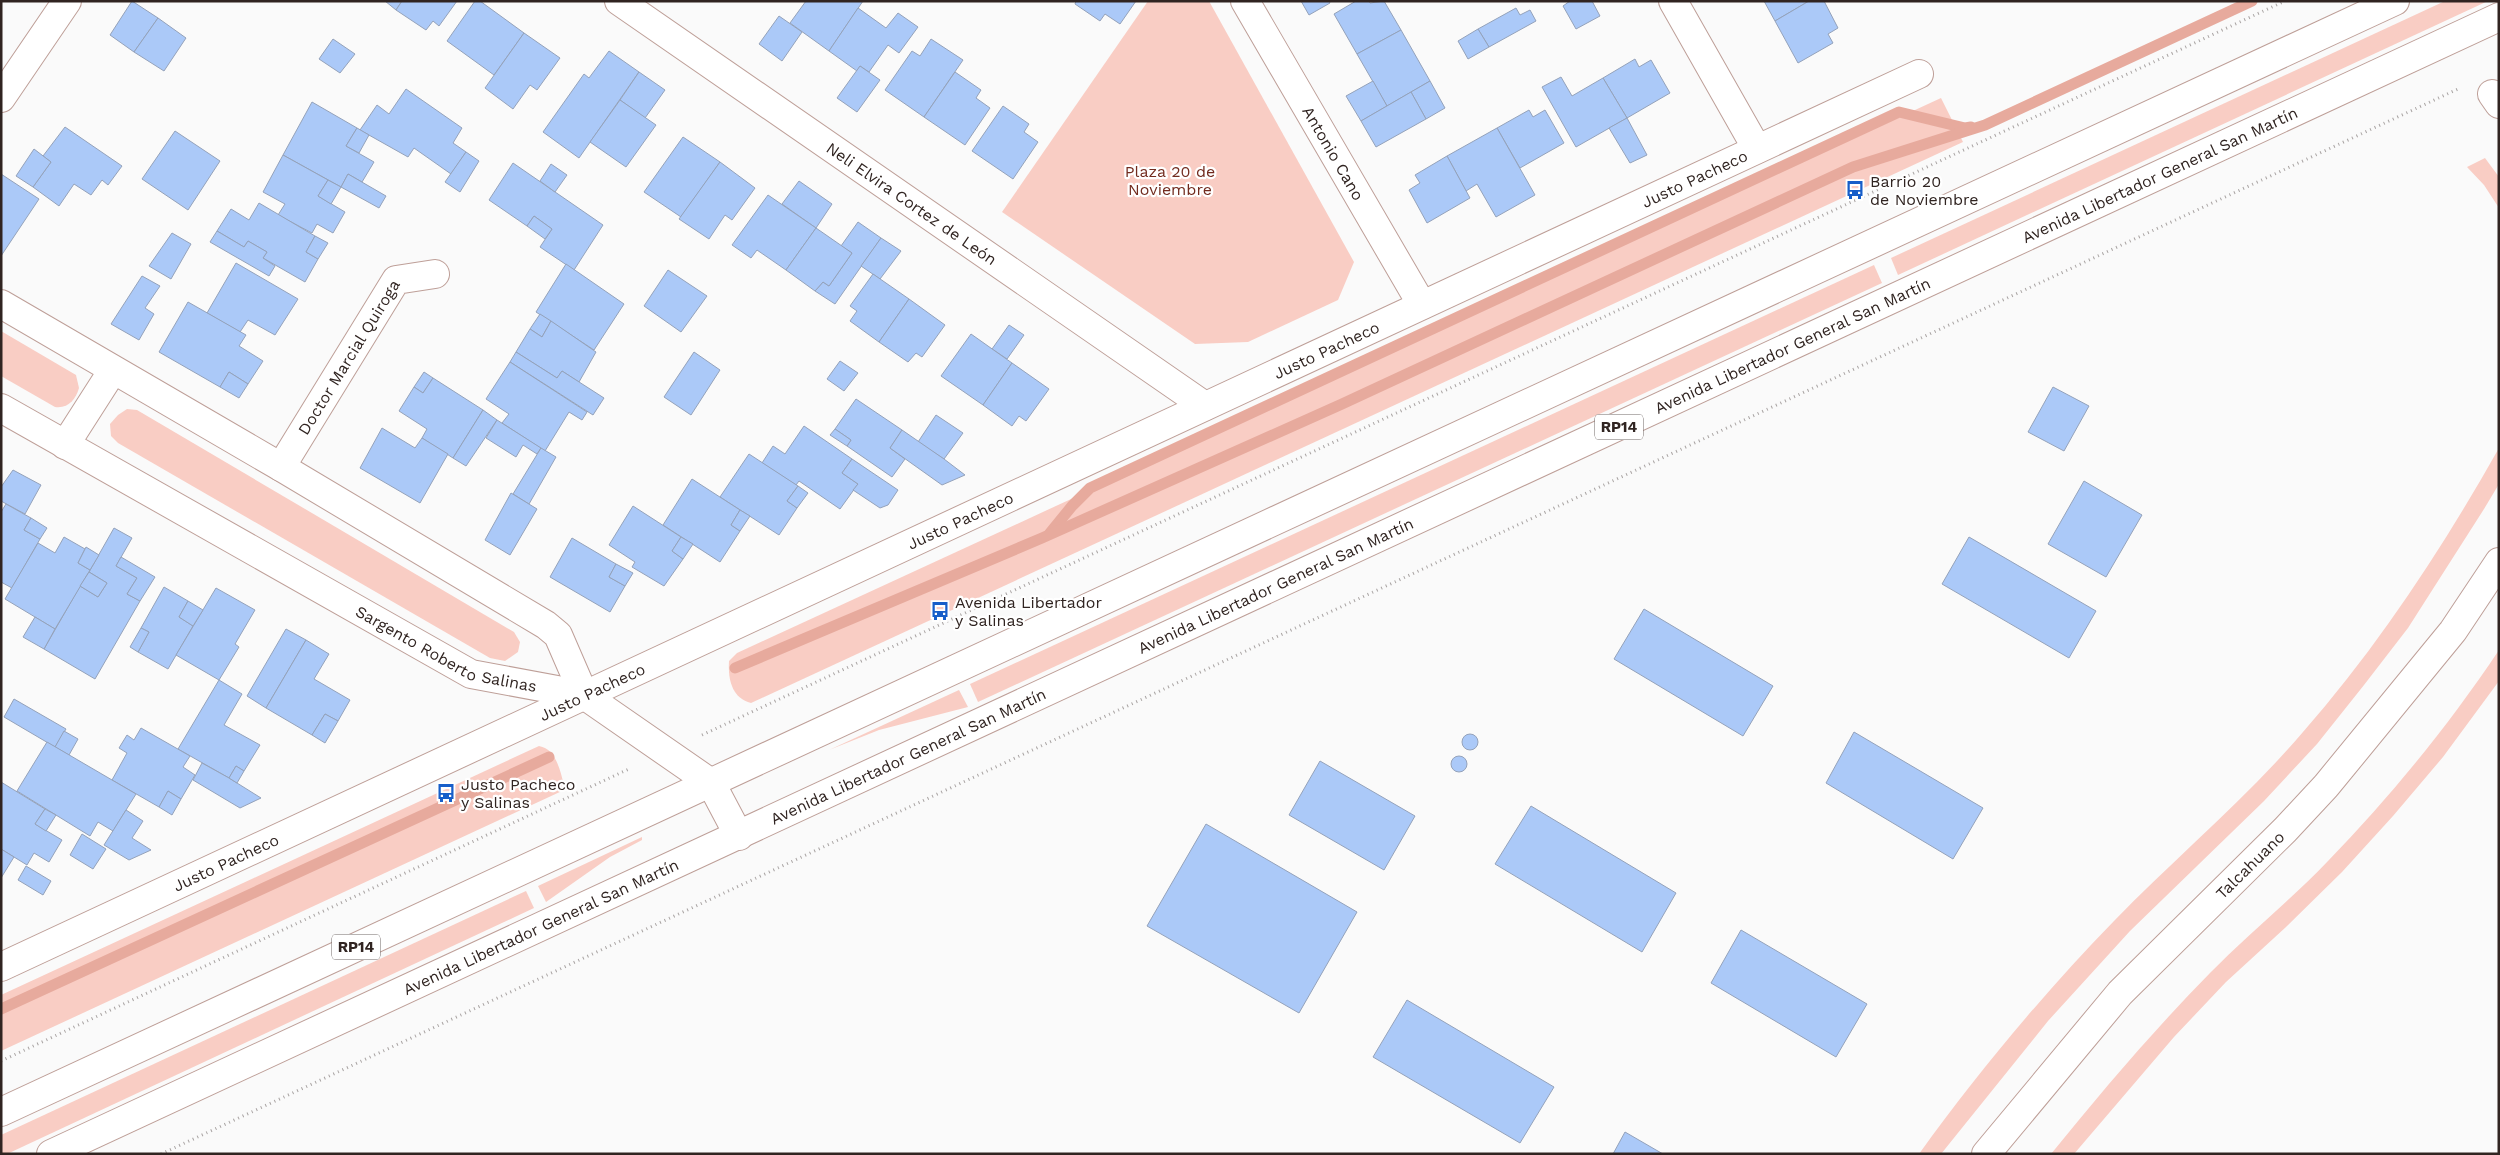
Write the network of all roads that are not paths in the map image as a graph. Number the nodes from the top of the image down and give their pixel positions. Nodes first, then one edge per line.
1 (67, 1) edge
2 (619, 1) edge
3 (1245, 1) edge
4 (1673, 1) edge
5 (2395, 1) edge
6 (2499, 17) edge
7 (1919, 74) dead end
8 (1, 98) edge
9 (1757, 149) junction
10 (434, 274) dead end
11 (1, 304) edge
12 (1422, 305) junction
13 (113, 370) junction
14 (1205, 406) junction
15 (1, 408) edge
16 (65, 445) junction
17 (281, 467) junction
18 (2499, 562) edge
19 (584, 695) junction
20 (711, 783) junction
21 (738, 836) junction
22 (1, 967) edge
23 (1, 1112) edge
24 (51, 1154) edge
25 (1986, 1154) edge

1 - 8 street
2 - 14 street, Neli Elvira Cortez de León
3 - 12 street, Antonio Cano
4 - 9 street
5 - 20 street, RP14
6 - 21 street, Avenida Libertador General San Martín / RP14
7 - 9 street, Justo Pacheco
9 - 12 street, Justo Pacheco
10 - 17 street, Doctor Marcial Quiroga
11 - 13 street
12 - 14 street, Justo Pacheco
13 - 16 street
13 - 17 street
14 - 19 street, Justo Pacheco
15 - 16 street, Sargento Roberto Salinas
16 - 19 street, Sargento Roberto Salinas
17 - 19 street
18 - 25 street, Talcahuano
19 - 20 street
19 - 22 street, Justo Pacheco
20 - 21 street
20 - 23 street, RP14
21 - 24 street, Avenida Libertador General San Martín / RP14

